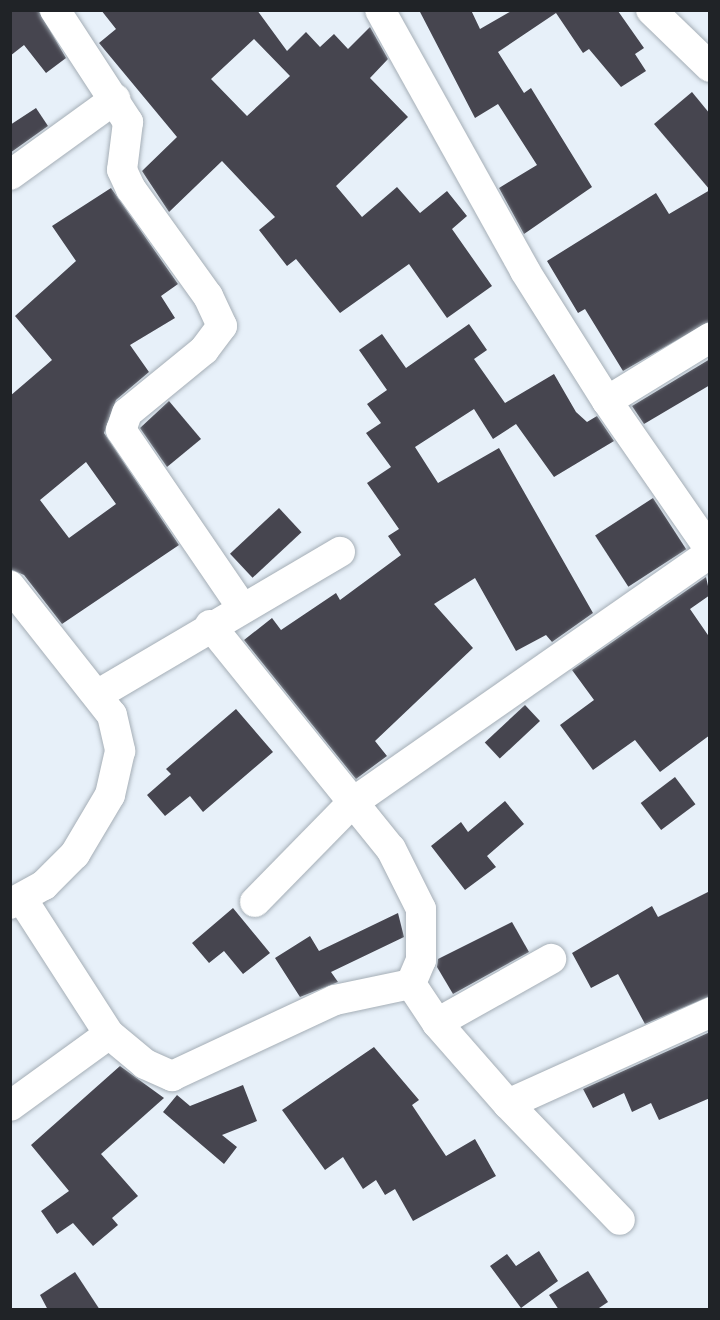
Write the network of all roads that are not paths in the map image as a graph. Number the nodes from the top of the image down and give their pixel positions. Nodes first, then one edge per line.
1 (55, 10) edge
2 (380, 10) edge
3 (651, 10) edge
4 (710, 67) edge
5 (115, 99) junction
6 (10, 175) edge
7 (710, 338) edge
8 (607, 400) junction
9 (710, 551) edge
10 (340, 552) dead end
11 (10, 586) edge
12 (241, 606) junction
13 (210, 625) junction
14 (97, 695) junction
15 (352, 803) junction
16 (16, 901) edge
17 (255, 902) dead end
18 (551, 959) dead end
19 (411, 984) junction
20 (710, 1013) edge
21 (436, 1023) junction
22 (109, 1034) junction
23 (508, 1104) junction
24 (10, 1106) edge
25 (620, 1220) dead end

1 - 5 street
2 - 8 street
3 - 4 street
5 - 6 street
5 - 12 street
7 - 8 street
8 - 9 street
9 - 15 street
10 - 12 street
11 - 14 street
12 - 13 street
13 - 14 street
13 - 15 street
14 - 16 street
15 - 17 street
15 - 19 street
16 - 22 street
18 - 21 street
19 - 21 street
19 - 22 street
20 - 23 street
21 - 23 street
22 - 24 street
23 - 25 street

